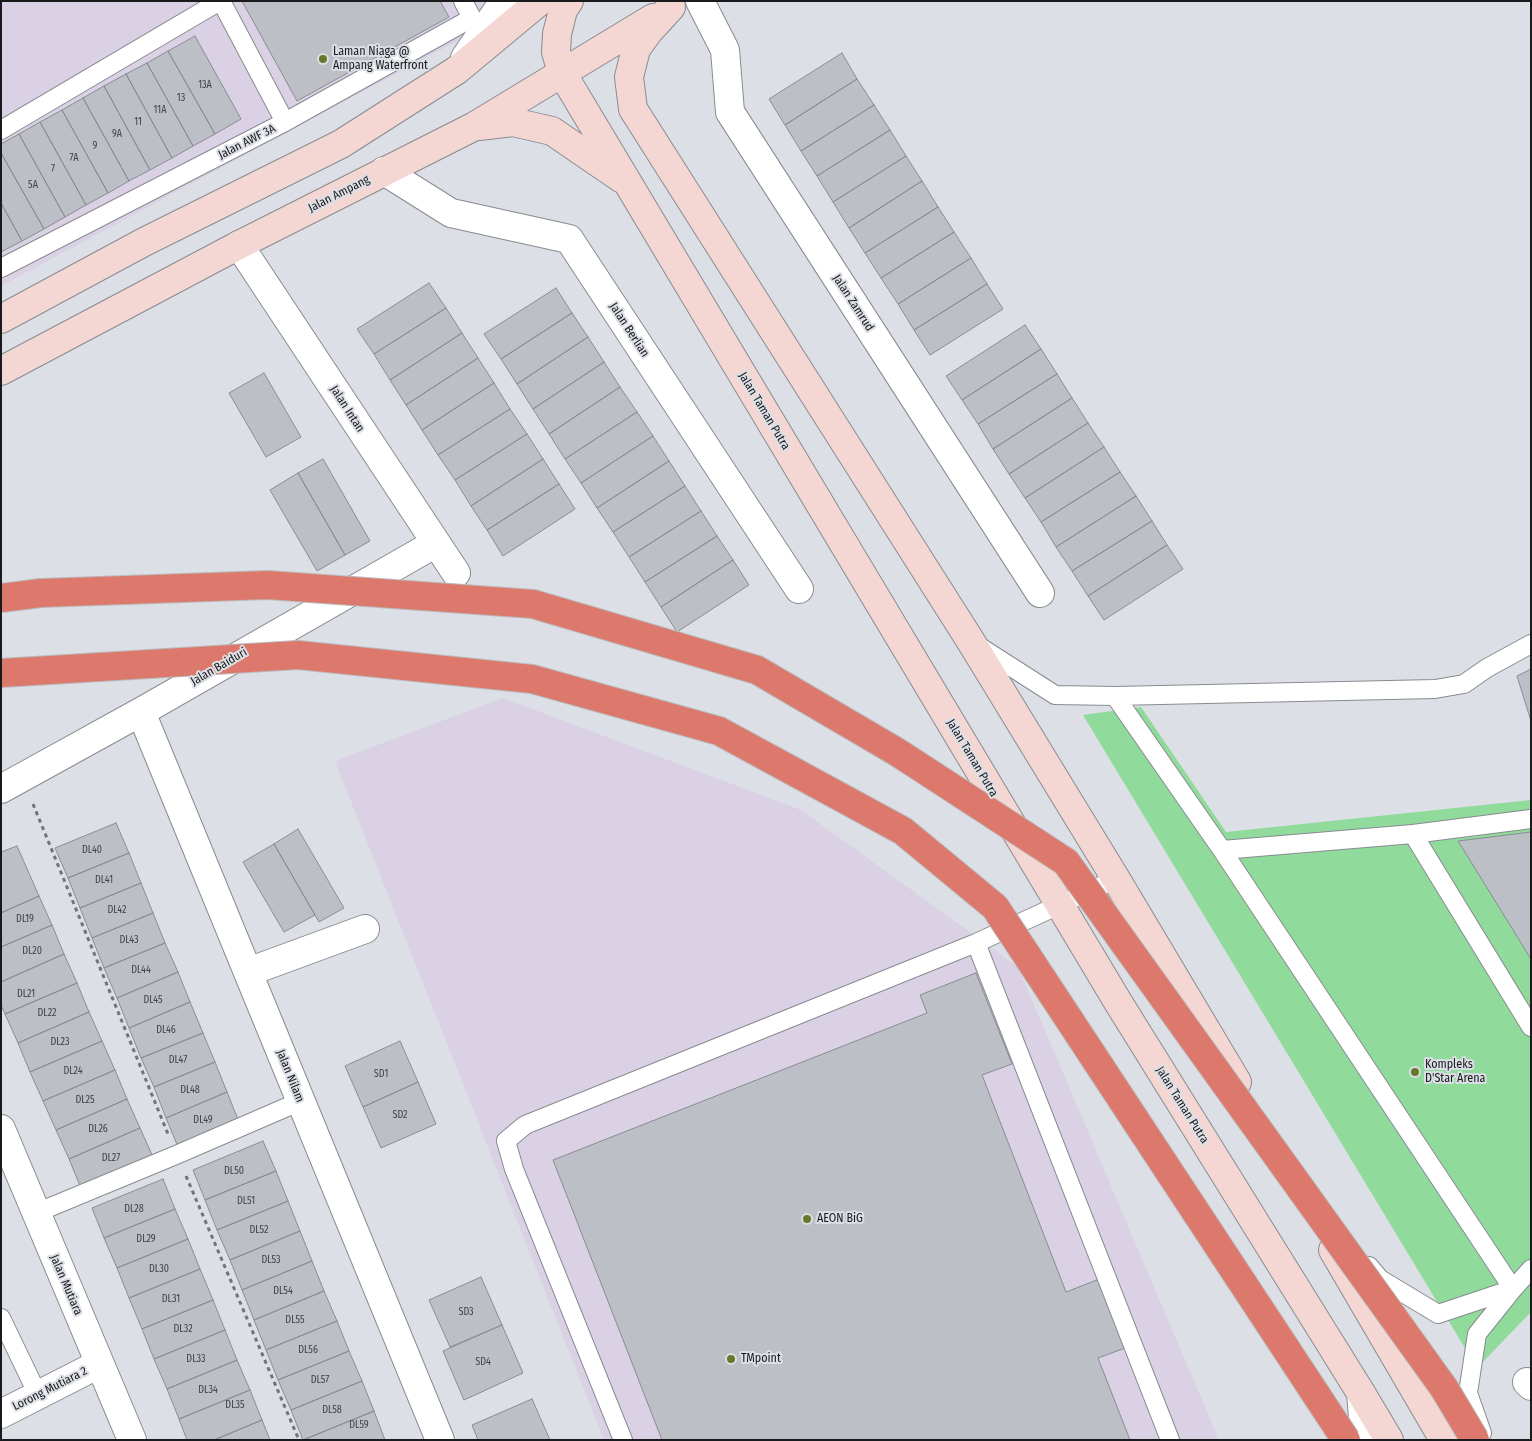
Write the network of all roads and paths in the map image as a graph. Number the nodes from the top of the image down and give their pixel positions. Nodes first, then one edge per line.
1 (220, 1) edge
2 (463, 1) edge
3 (504, 1) edge
4 (540, 1) edge
5 (569, 1) edge
6 (700, 1) edge
7 (675, 4) edge
8 (457, 70) junction
9 (562, 73) junction
10 (285, 122) junction
11 (473, 127) junction
12 (1, 130) edge
13 (384, 171) junction
14 (629, 184) junction
15 (239, 245) junction
16 (1, 268) edge
17 (1, 318) edge
18 (1, 371) edge
19 (436, 543) junction
20 (456, 573) dead end
21 (799, 589) dead end
22 (1040, 593) dead end
23 (1, 598) edge
24 (970, 640) junction
25 (1531, 644) edge
26 (1, 673) edge
27 (1115, 696) junction
28 (141, 712) junction
29 (11, 783) edge
30 (1531, 818) edge
31 (1413, 834) junction
32 (1222, 850) junction
33 (1116, 879) junction
34 (1060, 905) junction
35 (365, 929) dead end
36 (976, 943) junction
37 (248, 972) junction
38 (1531, 1027) edge
39 (300, 1101) junction
40 (1, 1129) edge
41 (176, 1155) junction
42 (1283, 1158) junction
43 (36, 1213) junction
44 (1531, 1269) edge
45 (1513, 1289) junction
46 (1, 1318) edge
47 (99, 1364) junction
48 (1361, 1393) junction
49 (38, 1395) junction
50 (1, 1414) edge
51 (132, 1440) edge
52 (299, 1440) edge
53 (440, 1440) edge
54 (623, 1440) edge
55 (1170, 1440) edge
56 (1346, 1440) edge
57 (1365, 1440) edge
58 (1389, 1440) edge
59 (1444, 1440) edge
60 (1474, 1440) edge
61 (1484, 1440) edge

1 - 10 lane
1 - 12 lane
2 - 10 lane, Jalan AWF 3A
3 - 8 street
4 - 8 street
5 - 9 street, Jalan Taman Putra
6 - 22 street, Jalan Zamrud
7 - 9 street, Jalan Ampang
7 - 24 street
8 - 17 street
9 - 11 street, Jalan Ampang
9 - 14 street, Jalan Taman Putra
10 - 16 lane, Jalan AWF 3A
11 - 13 street, Jalan Ampang
11 - 14 street
13 - 15 street, Jalan Ampang
13 - 21 street, Jalan Berlian
14 - 34 street, Jalan Taman Putra
15 - 18 street, Jalan Ampang
15 - 19 street, Jalan Intan
19 - 20 street, Jalan Intan
19 - 28 street, Jalan Baiduri
23 - 60 highway, bridge
24 - 27 lane
24 - 33 street
25 - 27 lane
26 - 56 highway, bridge
27 - 32 lane
28 - 29 street, Jalan Baiduri
28 - 37 street, Jalan Nilam
29 - 41 path
30 - 31 lane
31 - 32 lane
31 - 38 lane
32 - 45 lane
33 - 34 lane
33 - 42 street
34 - 36 lane
34 - 48 street, Jalan Taman Putra
35 - 37 street
36 - 54 lane
36 - 55 lane
37 - 39 street, Jalan Nilam
39 - 41 lane
39 - 53 street, Jalan Nilam
40 - 43 street, Jalan Mutiara
41 - 43 lane
41 - 52 path
42 - 45 lane
42 - 59 street
43 - 47 street, Jalan Mutiara
44 - 45 lane
45 - 61 lane
46 - 49 lane
47 - 49 street, Lorong Mutiara 2
47 - 51 street, Jalan Mutiara
48 - 57 street
48 - 58 street, Jalan Taman Putra
49 - 50 street, Lorong Mutiara 2

